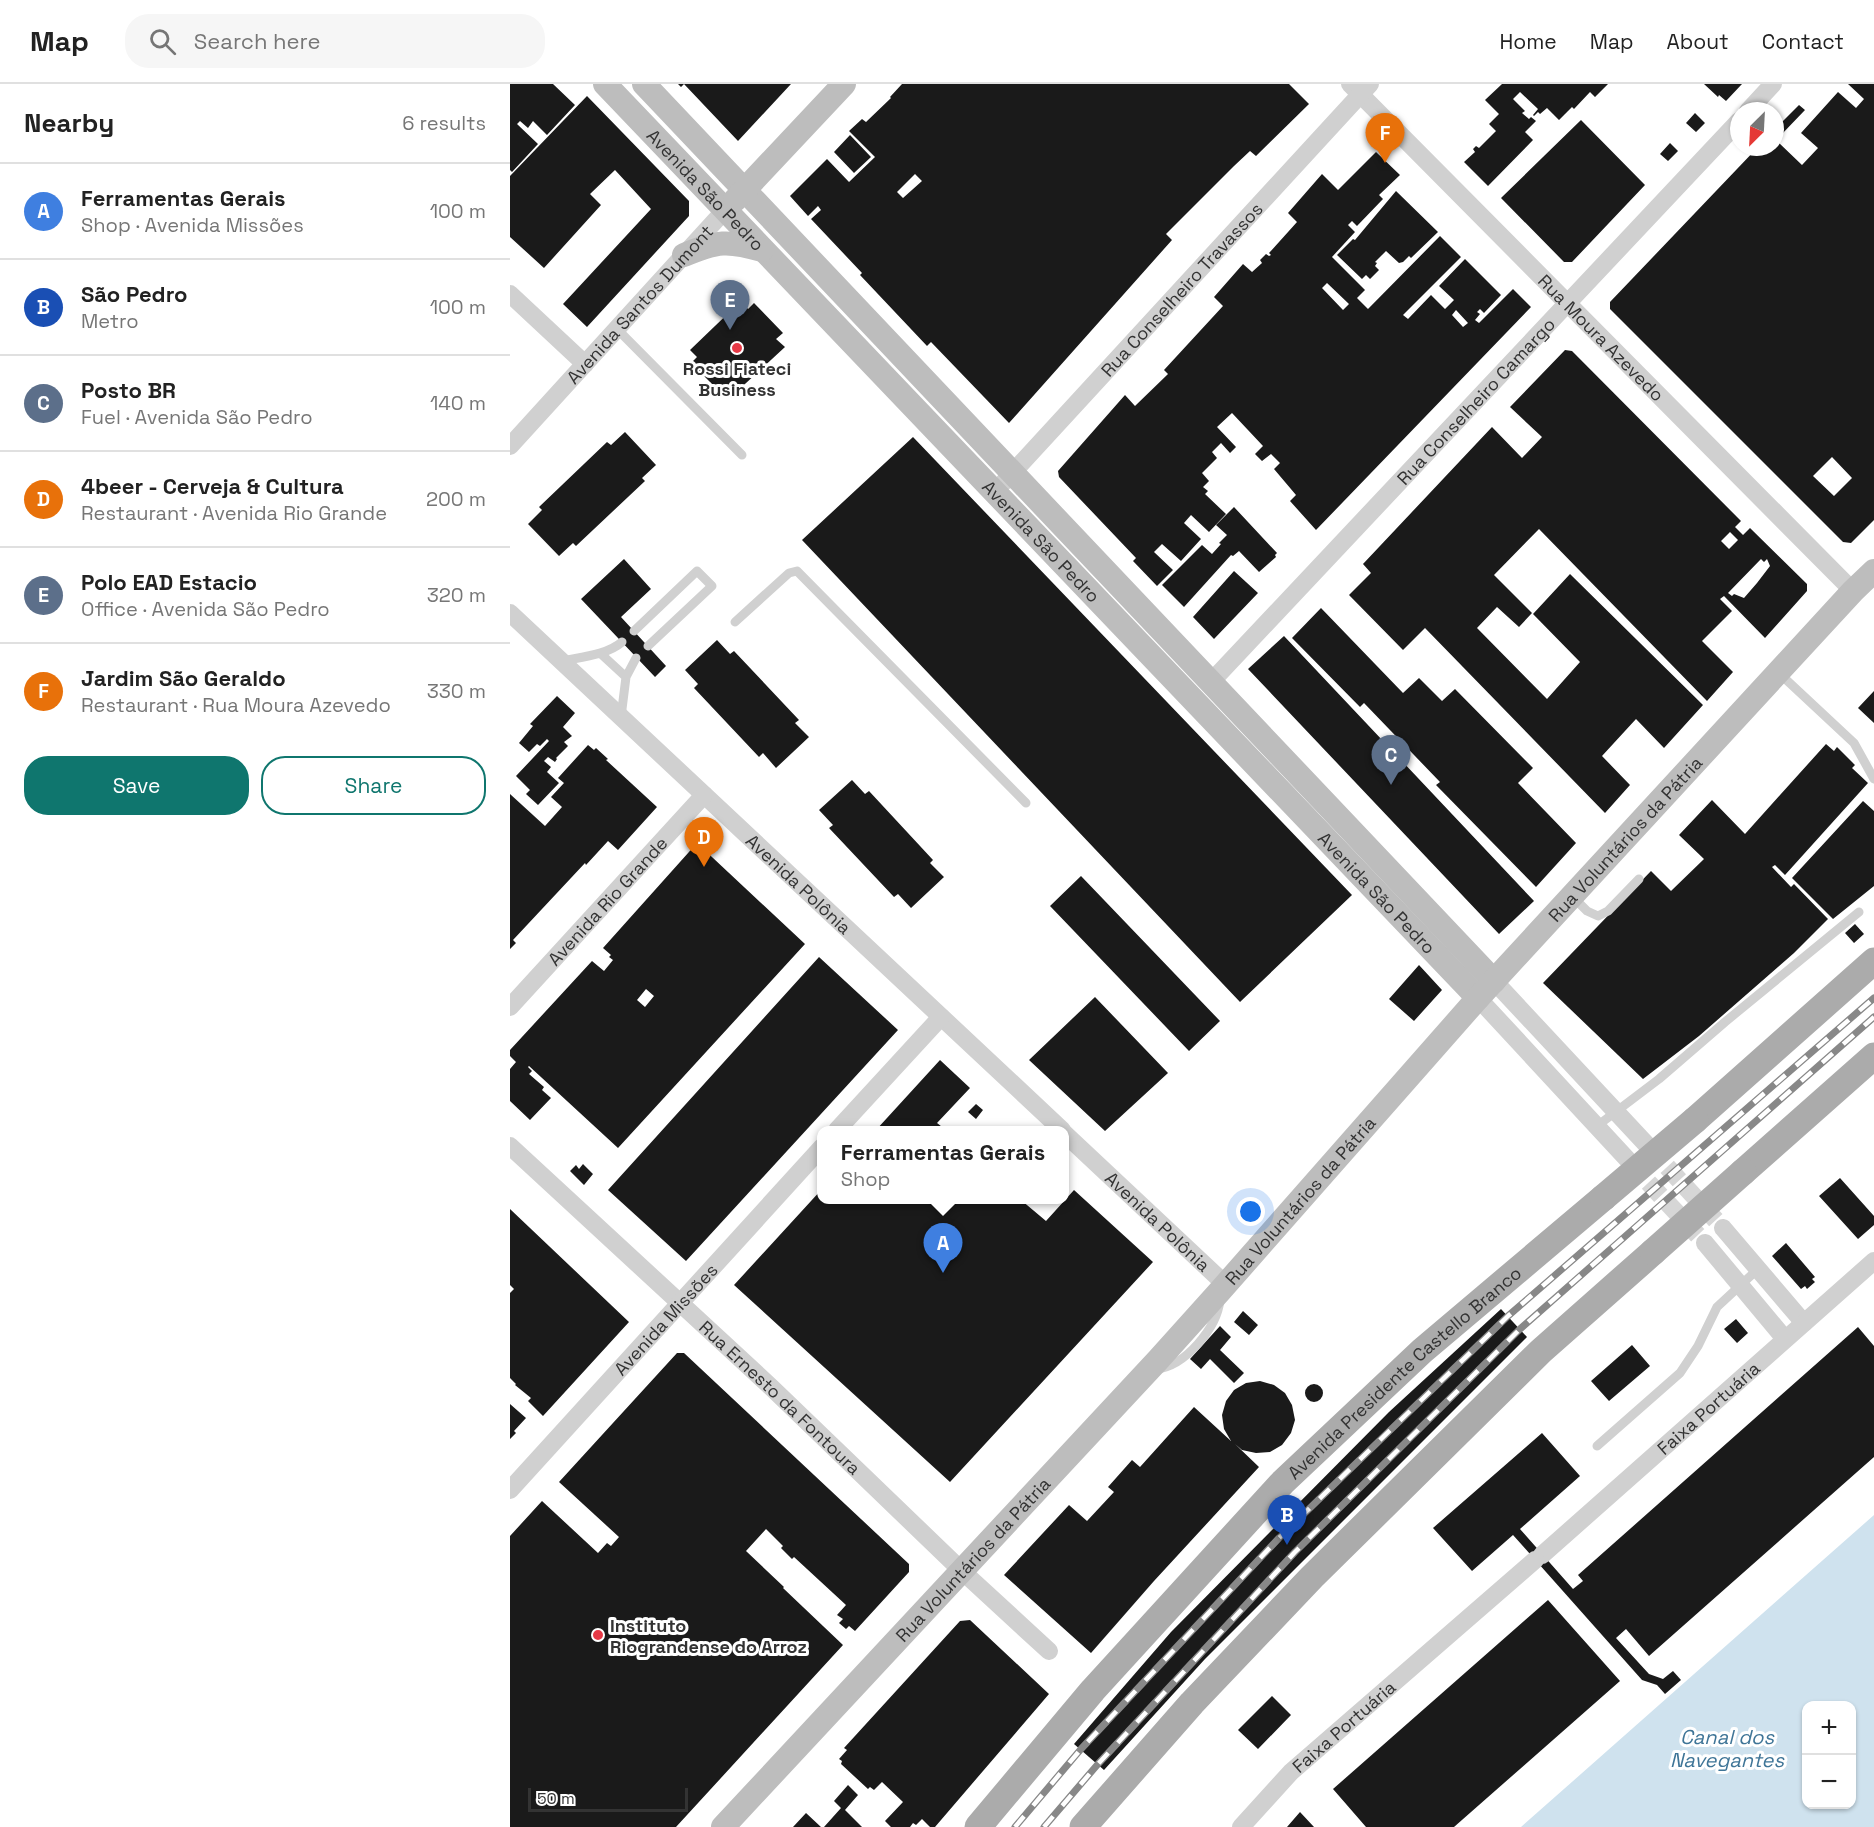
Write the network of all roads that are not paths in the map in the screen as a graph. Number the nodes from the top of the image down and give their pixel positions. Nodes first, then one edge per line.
1 (605, 84) edge
2 (644, 84) edge
3 (844, 84) edge
4 (1773, 84) edge
5 (1360, 88) edge
6 (1756, 102) edge
7 (1730, 131) edge
8 (745, 190) junction
9 (725, 210) junction
10 (763, 250) junction
11 (684, 255) junction
12 (510, 294) edge
13 (1568, 303) junction
14 (617, 329) junction
15 (585, 364) junction
16 (510, 446) edge
17 (742, 455) dead end
18 (1012, 472) junction
19 (994, 492) junction
20 (1874, 571) edge
21 (1853, 591) junction
22 (510, 613) edge
23 (735, 622) dead end
24 (634, 631) dead end
25 (622, 642) dead end
26 (648, 646) dead end
27 (600, 653) junction
28 (636, 658) dead end
29 (562, 661) junction
30 (1778, 672) junction
31 (626, 677) junction
32 (1211, 682) junction
33 (621, 717) junction
34 (1874, 779) edge
35 (704, 795) junction
36 (1026, 803) dead end
37 (1639, 879) dead end
38 (1572, 896) junction
39 (1859, 912) dead end
40 (1874, 962) edge
41 (1486, 990) junction
42 (510, 1007) edge
43 (941, 1017) junction
44 (1874, 1056) edge
45 (1616, 1111) junction
46 (842, 1126) edge
47 (1057, 1126) edge
48 (1597, 1126) junction
49 (1069, 1138) edge
50 (1646, 1144) tunnel mouth
51 (510, 1146) edge
52 (817, 1152) edge
53 (1627, 1159) tunnel mouth
54 (1723, 1228) tunnel mouth
55 (1705, 1243) tunnel mouth
56 (1874, 1261) edge
57 (1758, 1269) junction
58 (1740, 1285) junction
59 (1223, 1288) junction
60 (680, 1302) junction
61 (1804, 1323) junction
62 (1785, 1339) junction
63 (1597, 1446) dead end
64 (510, 1490) edge
65 (962, 1571) junction
66 (1049, 1651) dead end
67 (723, 1827) edge
68 (978, 1827) edge
69 (1083, 1827) edge
70 (1241, 1827) edge

1 - 9 street, Avenida São Pedro
2 - 8 street, Avenida São Pedro
3 - 8 street, Avenida Santos Dumont
4 - 6 street
5 - 13 street, Rua Moura Azevedo
5 - 18 street, Rua Conselheiro Travassos
7 - 13 street, Rua Conselheiro Camargo
8 - 9 street, Avenida Santos Dumont
8 - 18 street, Avenida São Pedro
9 - 10 street, Avenida São Pedro
9 - 11 street, Avenida Santos Dumont
10 - 11 street
10 - 19 street, Avenida São Pedro
11 - 14 street, Avenida Santos Dumont
12 - 15 street
13 - 21 street, Rua Moura Azevedo
13 - 32 street, Rua Conselheiro Camargo
14 - 15 street, Avenida Santos Dumont
14 - 17 lane
15 - 16 street, Avenida Santos Dumont
18 - 19 street, Rua Conselheiro Travassos
18 - 32 street, Avenida São Pedro
19 - 41 street, Avenida São Pedro
20 - 21 street, Rua Voluntários da Pátria
21 - 30 street, Rua Voluntários da Pátria
22 - 29 street, Avenida Polônia
23 - 36 lane
24 - 26 lane
25 - 27 lane
27 - 29 lane
27 - 31 lane
28 - 31 lane
29 - 33 street, Avenida Polônia
30 - 34 lane
30 - 38 street, Rua Voluntários da Pátria
31 - 33 lane
32 - 41 street, Avenida São Pedro
33 - 35 street, Avenida Polônia
35 - 42 street, Avenida Rio Grande
35 - 43 street, Avenida Polônia
37 - 38 lane
38 - 41 street, Rua Voluntários da Pátria
39 - 45 lane
40 - 68 main road, Avenida Presidente Castello Branco, bridge
41 - 45 street
41 - 48 street
41 - 59 street, Rua Voluntários da Pátria
43 - 46 street
43 - 47 street, Avenida Polônia
44 - 69 main road, bridge
45 - 48 lane
45 - 50 street
48 - 53 street
49 - 59 street, Avenida Polônia
51 - 60 street, Rua Ernesto da Fontoura
52 - 60 street, Avenida Missões
54 - 57 street
55 - 58 street
56 - 61 street, Faixa Portuária
57 - 58 lane
57 - 61 street
58 - 62 street
58 - 63 lane
59 - 65 street, Rua Voluntários da Pátria
60 - 64 street, Avenida Missões
60 - 65 street, Rua Ernesto da Fontoura
61 - 62 street, Faixa Portuária
62 - 70 street, Faixa Portuária
65 - 66 street, Rua Ernesto da Fontoura
65 - 67 street, Rua Voluntários da Pátria

